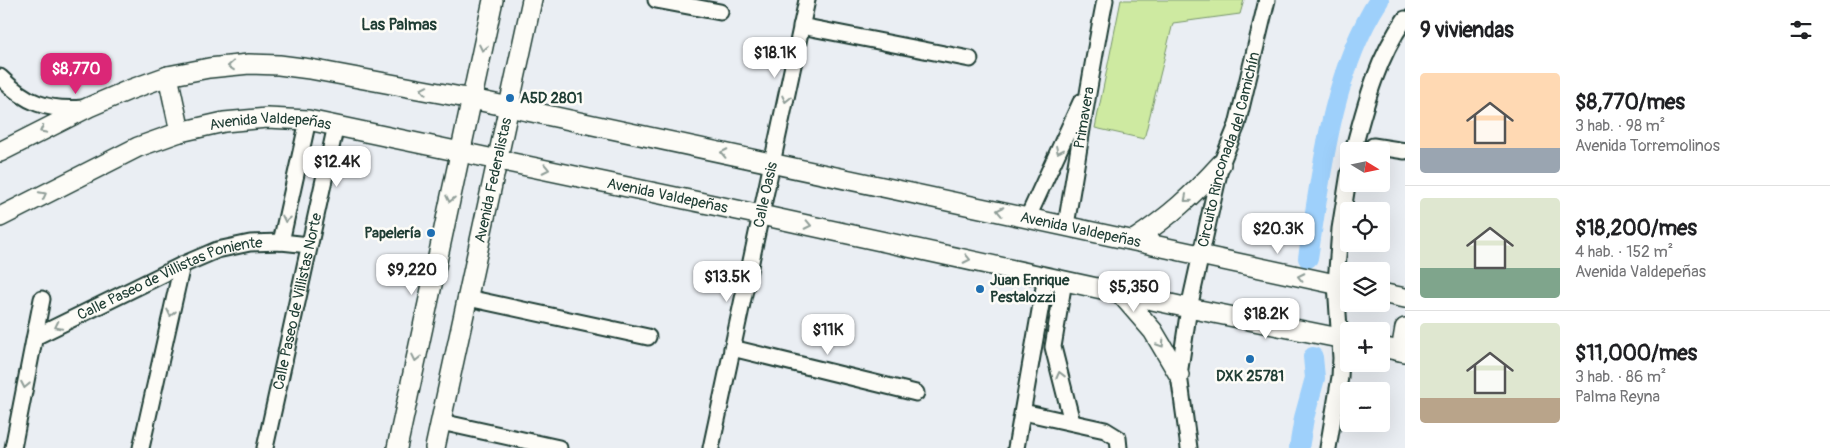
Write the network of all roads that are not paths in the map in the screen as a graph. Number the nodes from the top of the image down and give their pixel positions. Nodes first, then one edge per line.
1 (493, 0) edge
2 (532, 0) edge
3 (656, 0) edge
4 (807, 0) edge
5 (1105, 0) edge
6 (1267, 0) edge
7 (720, 12) dead end
8 (1405, 19) edge
9 (802, 26) junction
10 (970, 59) dead end
11 (168, 76) junction
12 (0, 78) edge
13 (1088, 90) junction
14 (472, 99) junction
15 (509, 106) junction
16 (89, 108) junction
17 (308, 120) junction
18 (336, 125) junction
19 (180, 132) junction
20 (1355, 142) edge
21 (1390, 149) edge
22 (1405, 151) edge
23 (0, 152) edge
24 (461, 152) junction
25 (498, 159) junction
26 (772, 164) junction
27 (1221, 164) junction
28 (1346, 192) edge
29 (761, 214) junction
30 (0, 217) edge
31 (1028, 217) junction
32 (1066, 225) junction
33 (1134, 240) junction
34 (281, 242) junction
35 (309, 245) junction
36 (1201, 256) junction
37 (1342, 262) edge
38 (182, 265) junction
39 (1055, 278) junction
40 (1340, 284) edge
41 (1120, 292) junction
42 (1390, 295) edge
43 (468, 298) junction
44 (1405, 298) edge
45 (42, 299) dead end
46 (1190, 308) junction
47 (1405, 328) edge
48 (35, 337) junction
49 (648, 337) dead end
50 (1340, 338) edge
51 (1033, 343) junction
52 (1053, 346) junction
53 (732, 348) junction
54 (1390, 349) edge
55 (1403, 352) edge
56 (1340, 372) edge
57 (1179, 375) junction
58 (916, 393) dead end
59 (1023, 412) junction
60 (441, 422) junction
61 (1072, 422) junction
62 (13, 448) edge
63 (141, 448) edge
64 (265, 448) edge
65 (397, 448) edge
66 (436, 448) edge
67 (559, 448) edge
68 (711, 448) edge
69 (1016, 448) edge
70 (1119, 448) edge
71 (1189, 448) edge
72 (1328, 448) edge

1 -> 14 street
2 - 15 street, Avenida Federalistas
3 - 7 street
4 - 9 street, Calle Oasis
5 - 13 street
6 - 27 street, Circuito Rinconada del Camichín
8 - 20 street
9 - 10 street
9 -> 26 street, Calle Oasis
14 -> 11 street, Avenida Valdepeñas
11 - 16 street, Avenida Valdepeñas
11 - 19 street
12 - 16 street
13 -> 31 street, Primavera
13 - 32 street, Primavera
14 - 15 street, Avenida Valdepeñas
14 - 24 street
15 - 25 street, Avenida Federalistas
26 -> 15 street, Avenida Valdepeñas
16 -> 23 street, Avenida Valdepeñas
17 - 18 street, Avenida Valdepeñas
17 - 19 street, Avenida Valdepeñas
17 -> 34 street, Calle Paseo de Villistas Norte
18 - 24 street, Avenida Valdepeñas
18 - 35 street, Calle Paseo de Villistas Norte
30 -> 19 street, Avenida Valdepeñas
21 - 22 street
24 - 25 street, Avenida Valdepeñas
24 -> 65 street
25 -> 29 street, Avenida Valdepeñas
25 - 43 street, Avenida Federalistas
26 - 29 street, Calle Oasis
31 -> 26 street, Avenida Valdepeñas
27 -> 33 street
27 - 36 street, Circuito Rinconada del Camichín
28 - 37 street
29 -> 39 street, Avenida Valdepeñas
29 - 53 street, Calle Oasis
31 - 32 street, Avenida Valdepeñas
32 - 33 street, Avenida Valdepeñas
33 - 36 street, Avenida Valdepeñas
34 - 35 street, Calle Paseo de Villistas Poniente
34 - 38 street, Calle Paseo de Villistas Poniente
35 - 64 street, Calle Paseo de Villistas Norte
40 -> 36 street, Avenida Valdepeñas
36 - 46 street, Circuito Rinconada del Camichín
38 -> 48 street, Calle Paseo de Villistas Poniente
38 -> 63 street
39 - 41 street, Avenida Valdepeñas
39 - 51 street
39 - 52 street
41 - 46 street, Avenida Valdepeñas
41 -> 57 street
42 - 44 street
43 - 49 street
43 - 60 street, Avenida Federalistas
45 - 48 street
46 - 50 street, Avenida Valdepeñas
46 - 57 street, Circuito Rinconada del Camichín
47 - 55 street
48 -> 62 street
51 - 52 street
51 - 59 street
61 -> 52 street
53 - 58 street
53 - 68 street, Calle Oasis
54 - 55 street
56 - 72 street
57 - 71 street, Circuito Rinconada del Camichín
59 - 61 street
59 - 69 street
60 - 66 street, Avenida Federalistas
60 - 67 street
61 - 70 street

